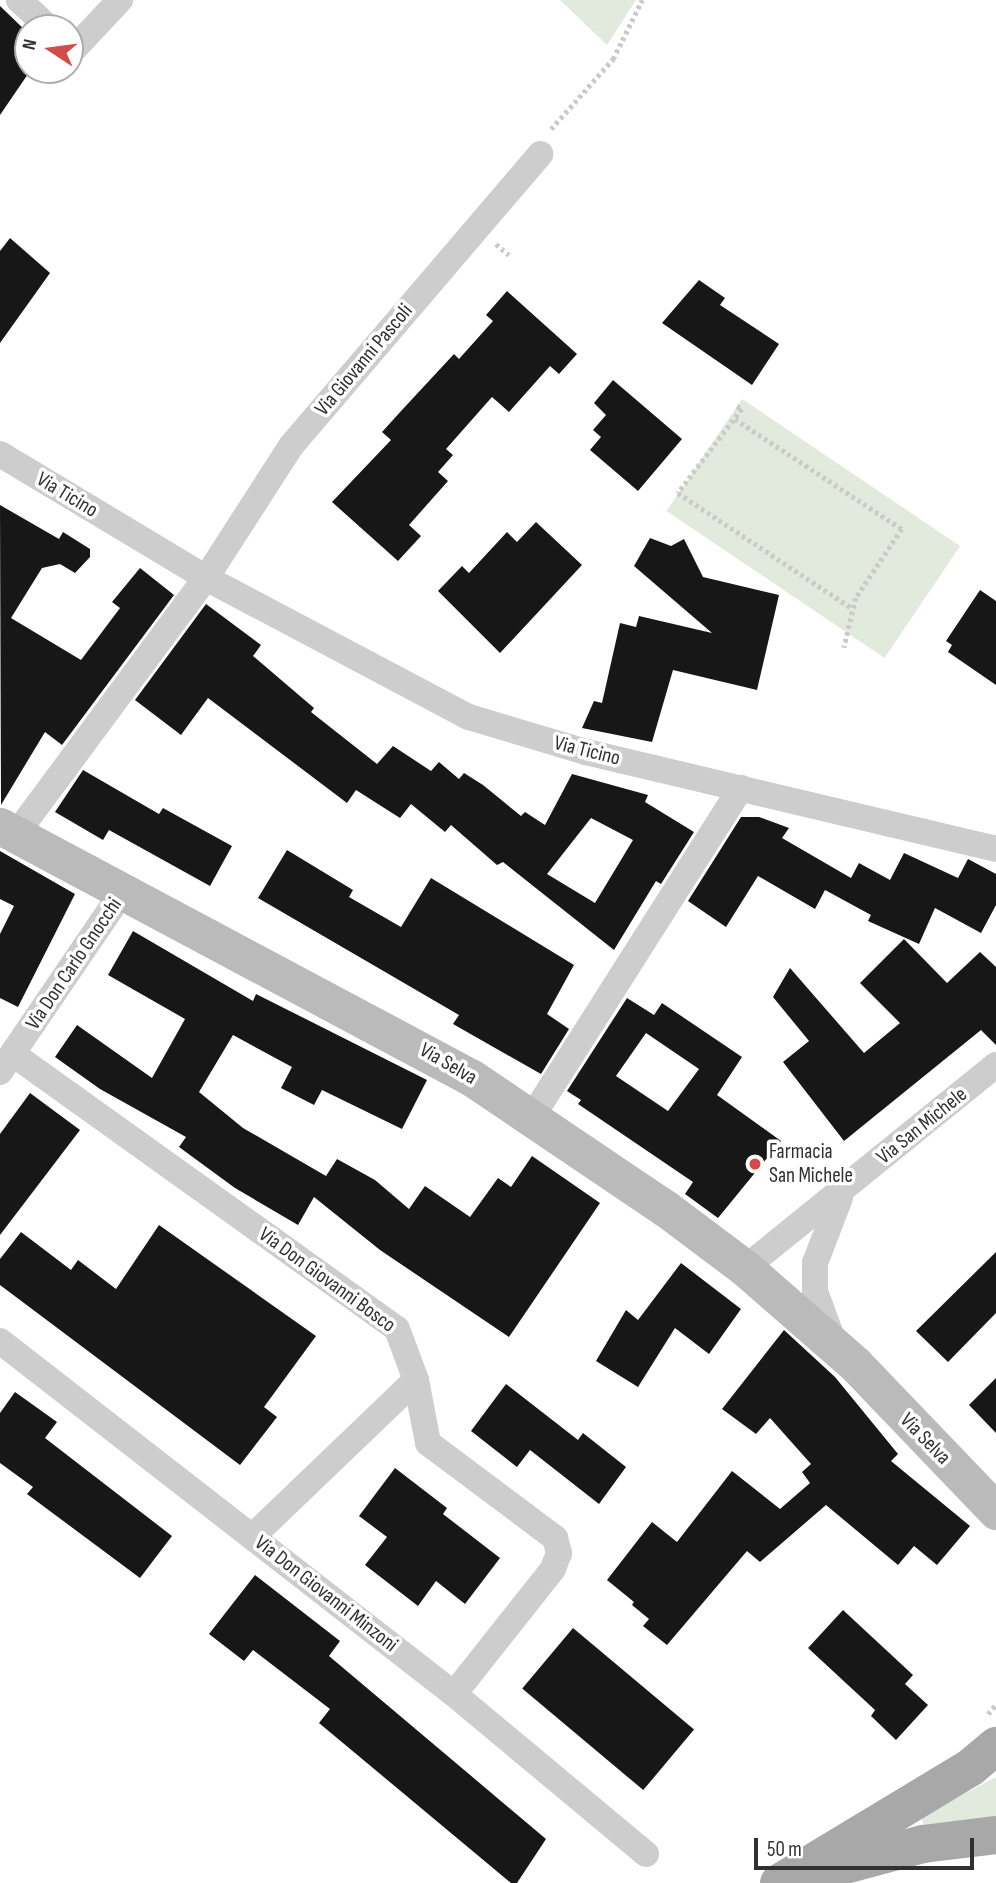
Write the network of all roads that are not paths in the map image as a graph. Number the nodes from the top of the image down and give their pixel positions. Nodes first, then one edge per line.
1 (19, 0) edge
2 (120, 0) edge
3 (34, 14) edge
4 (84, 36) edge
5 (540, 155) road end
6 (0, 454) edge
7 (206, 579) junction
8 (741, 788) junction
9 (8, 829) edge
10 (996, 849) edge
11 (123, 891) junction
12 (6, 1063) edge
13 (996, 1065) edge
14 (531, 1117) junction
15 (847, 1186) junction
16 (745, 1268) junction
17 (0, 1341) edge
18 (846, 1356) junction
19 (416, 1380) junction
20 (996, 1479) edge
21 (996, 1511) edge
22 (252, 1537) junction
23 (454, 1694) junction
24 (996, 1746) edge
25 (996, 1835) edge
26 (646, 1854) dead end
27 (780, 1883) edge

1 - 3 street
2 - 4 street
5 - 7 street, Via Giovanni Pascoli
6 - 7 street, Via Ticino
7 - 8 street, Via Ticino
7 - 9 street
8 - 10 street, Via Ticino
8 - 14 street
9 - 11 main road, Via Selva
11 - 12 street, Via Don Carlo Gnocchi
11 - 14 main road, Via Selva
12 - 19 street, Via Don Giovanni Bosco
13 - 15 street, Via San Michele
14 - 16 main road, Via Selva
15 - 16 street, Via San Michele
15 - 18 street, Via San Michele
16 - 18 main road, Via Selva
17 - 22 street, Via Don Giovanni Minzoni
18 - 20 main road, Via Selva
18 - 21 main road, Via Selva
19 - 22 street
19 - 23 street, Via Don Giovanni Bosco
22 - 23 street, Via Don Giovanni Minzoni
23 - 26 street, Via Don Giovanni Minzoni
24 - 27 main road
25 - 27 main road

